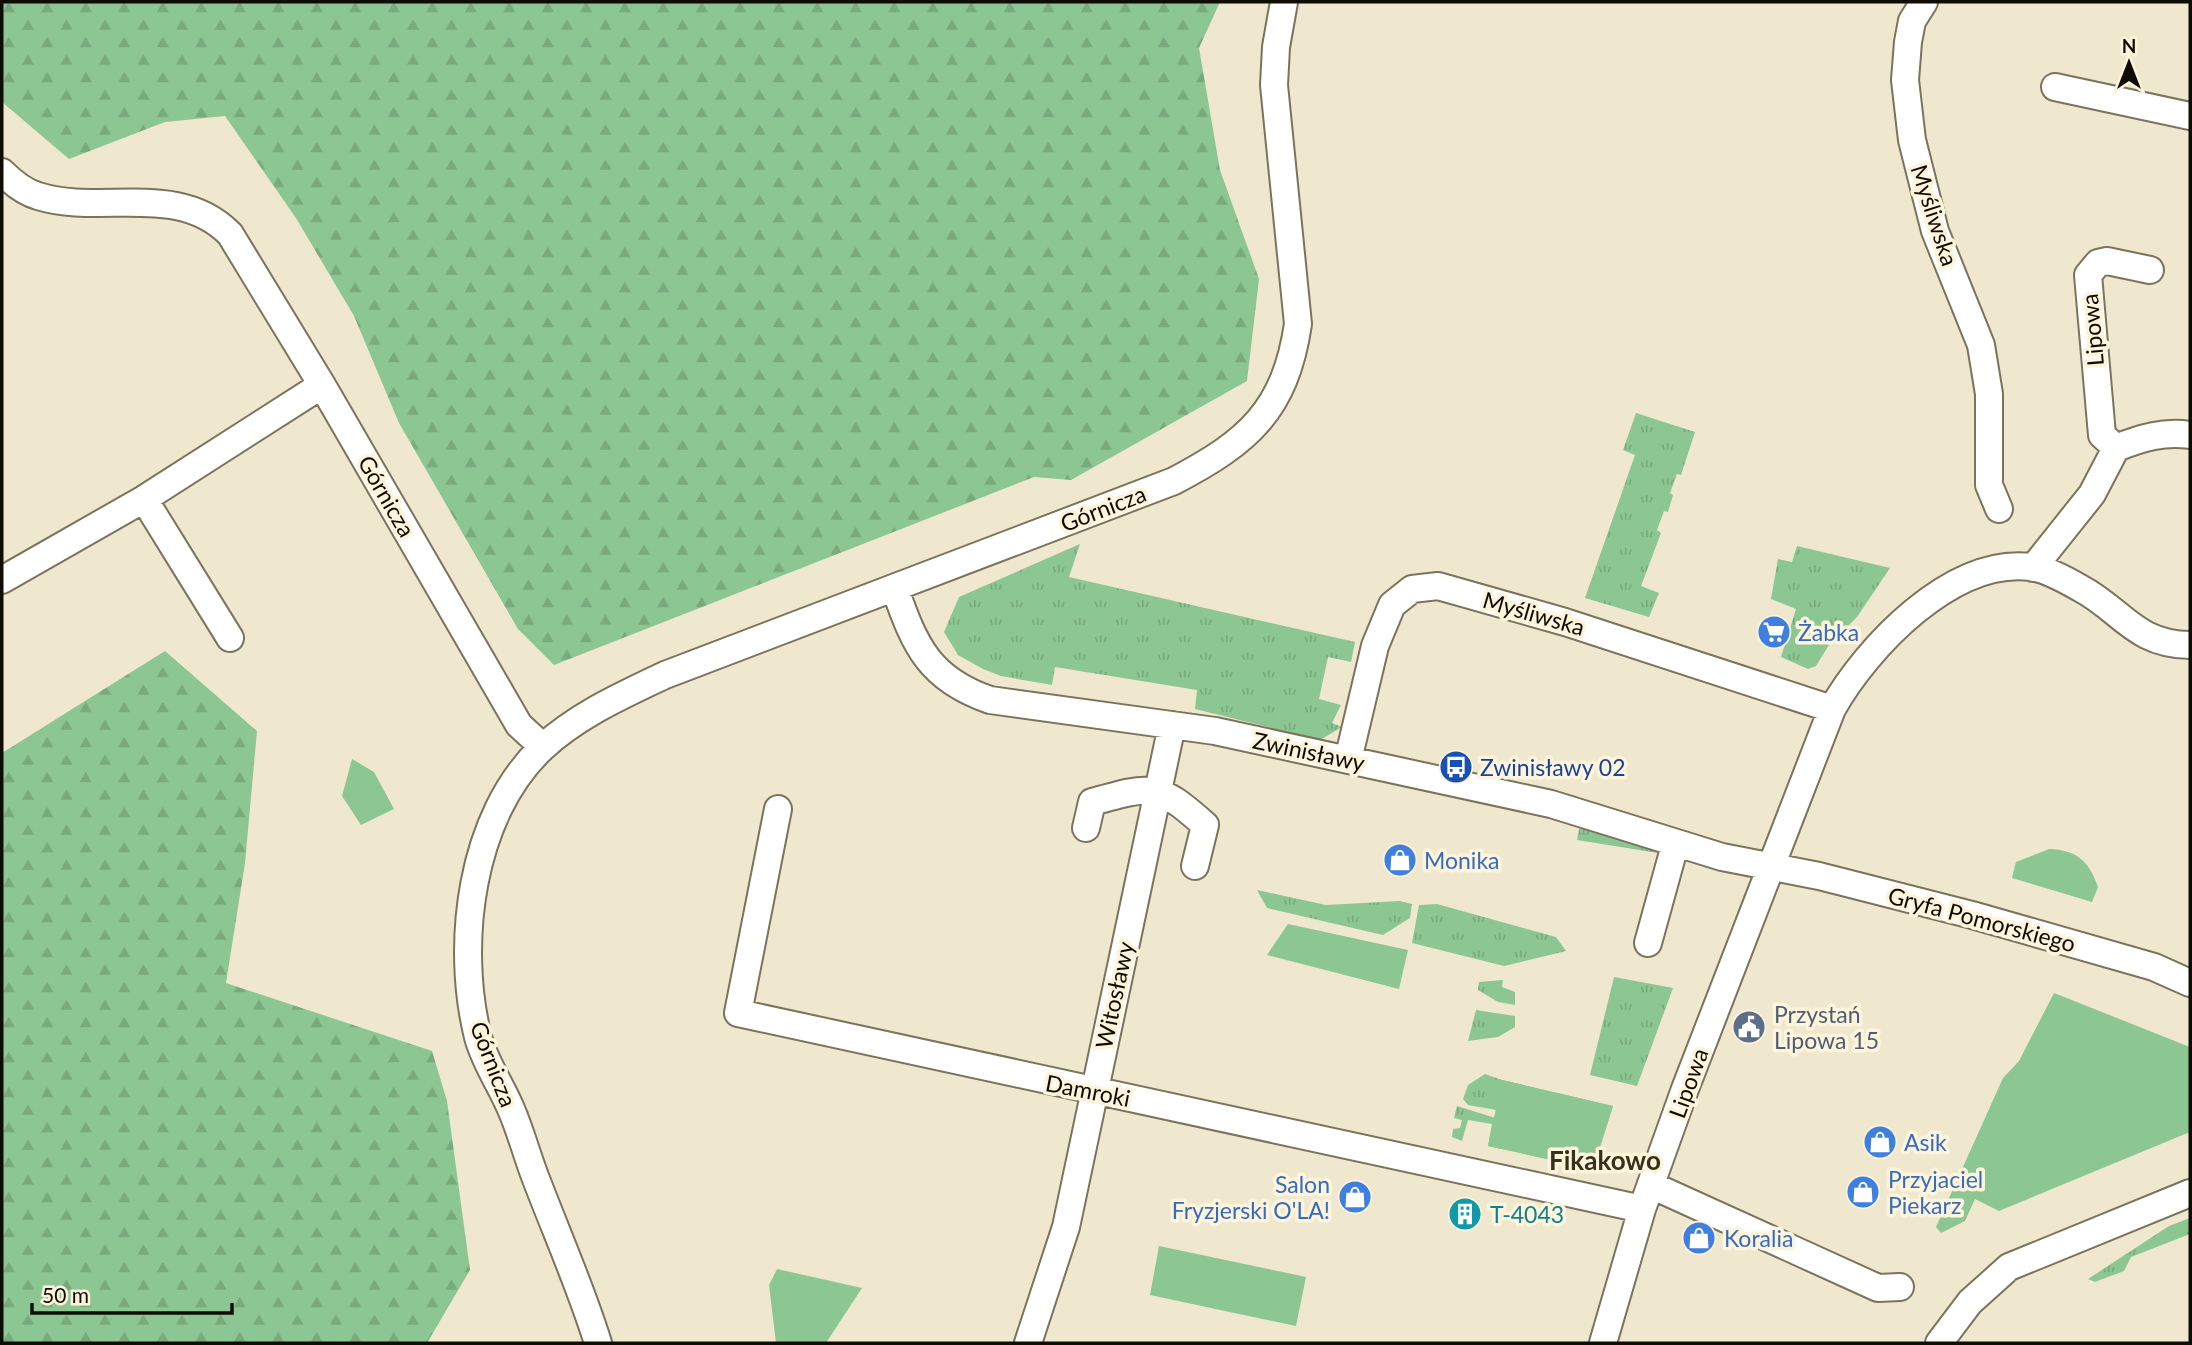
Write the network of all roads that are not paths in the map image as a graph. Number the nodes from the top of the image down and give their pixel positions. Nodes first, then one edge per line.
1 (1284, 2) edge
2 (1924, 2) edge
3 (2055, 88) dead end
4 (2190, 116) edge
5 (2, 172) edge
6 (2150, 270) dead end
7 (322, 385) junction
8 (2190, 435) edge
9 (2116, 448) junction
10 (144, 499) junction
11 (1999, 509) dead end
12 (2033, 568) junction
13 (2, 580) edge
14 (895, 589) junction
15 (230, 638) dead end
16 (2190, 645) edge
17 (1832, 709) junction
18 (1172, 725) junction
19 (543, 747) junction
20 (1348, 760) junction
21 (1158, 793) junction
22 (778, 809) dead end
23 (1086, 828) dead end
24 (1675, 845) junction
25 (1195, 866) dead end
26 (1771, 867) junction
27 (1648, 943) dead end
28 (2190, 983) edge
29 (1093, 1092) junction
30 (2190, 1193) edge
31 (1646, 1197) junction
32 (1900, 1287) dead end
33 (598, 1343) edge
34 (1028, 1343) edge
35 (1603, 1343) edge
36 (1939, 1343) edge

1 - 14 street, Górnicza
2 - 11 street, Myśliwska
3 - 4 street
5 - 7 street, Górnicza
6 - 9 street, Lipowa
7 - 10 street
7 - 19 street, Górnicza
8 - 9 street
9 - 12 street
10 - 13 street
10 - 15 street
12 - 16 street
12 - 17 street
14 - 18 street, Zwinisławy
14 - 19 street, Górnicza
17 - 20 street, Myśliwska
17 - 26 street
18 - 20 street, Zwinisławy
18 - 21 street, Witosławy
19 - 33 street, Górnicza
20 - 24 street, Zwinisławy
21 - 23 street
21 - 25 street
21 - 29 street, Witosławy
22 - 29 street, Damroki
24 - 26 street, Zwinisławy
24 - 27 street
26 - 28 street, Gryfa Pomorskiego
26 - 31 street, Lipowa
29 - 31 street, Damroki
29 - 34 street, Witosławy
30 - 36 street
31 - 32 street
31 - 35 street, Lipowa

